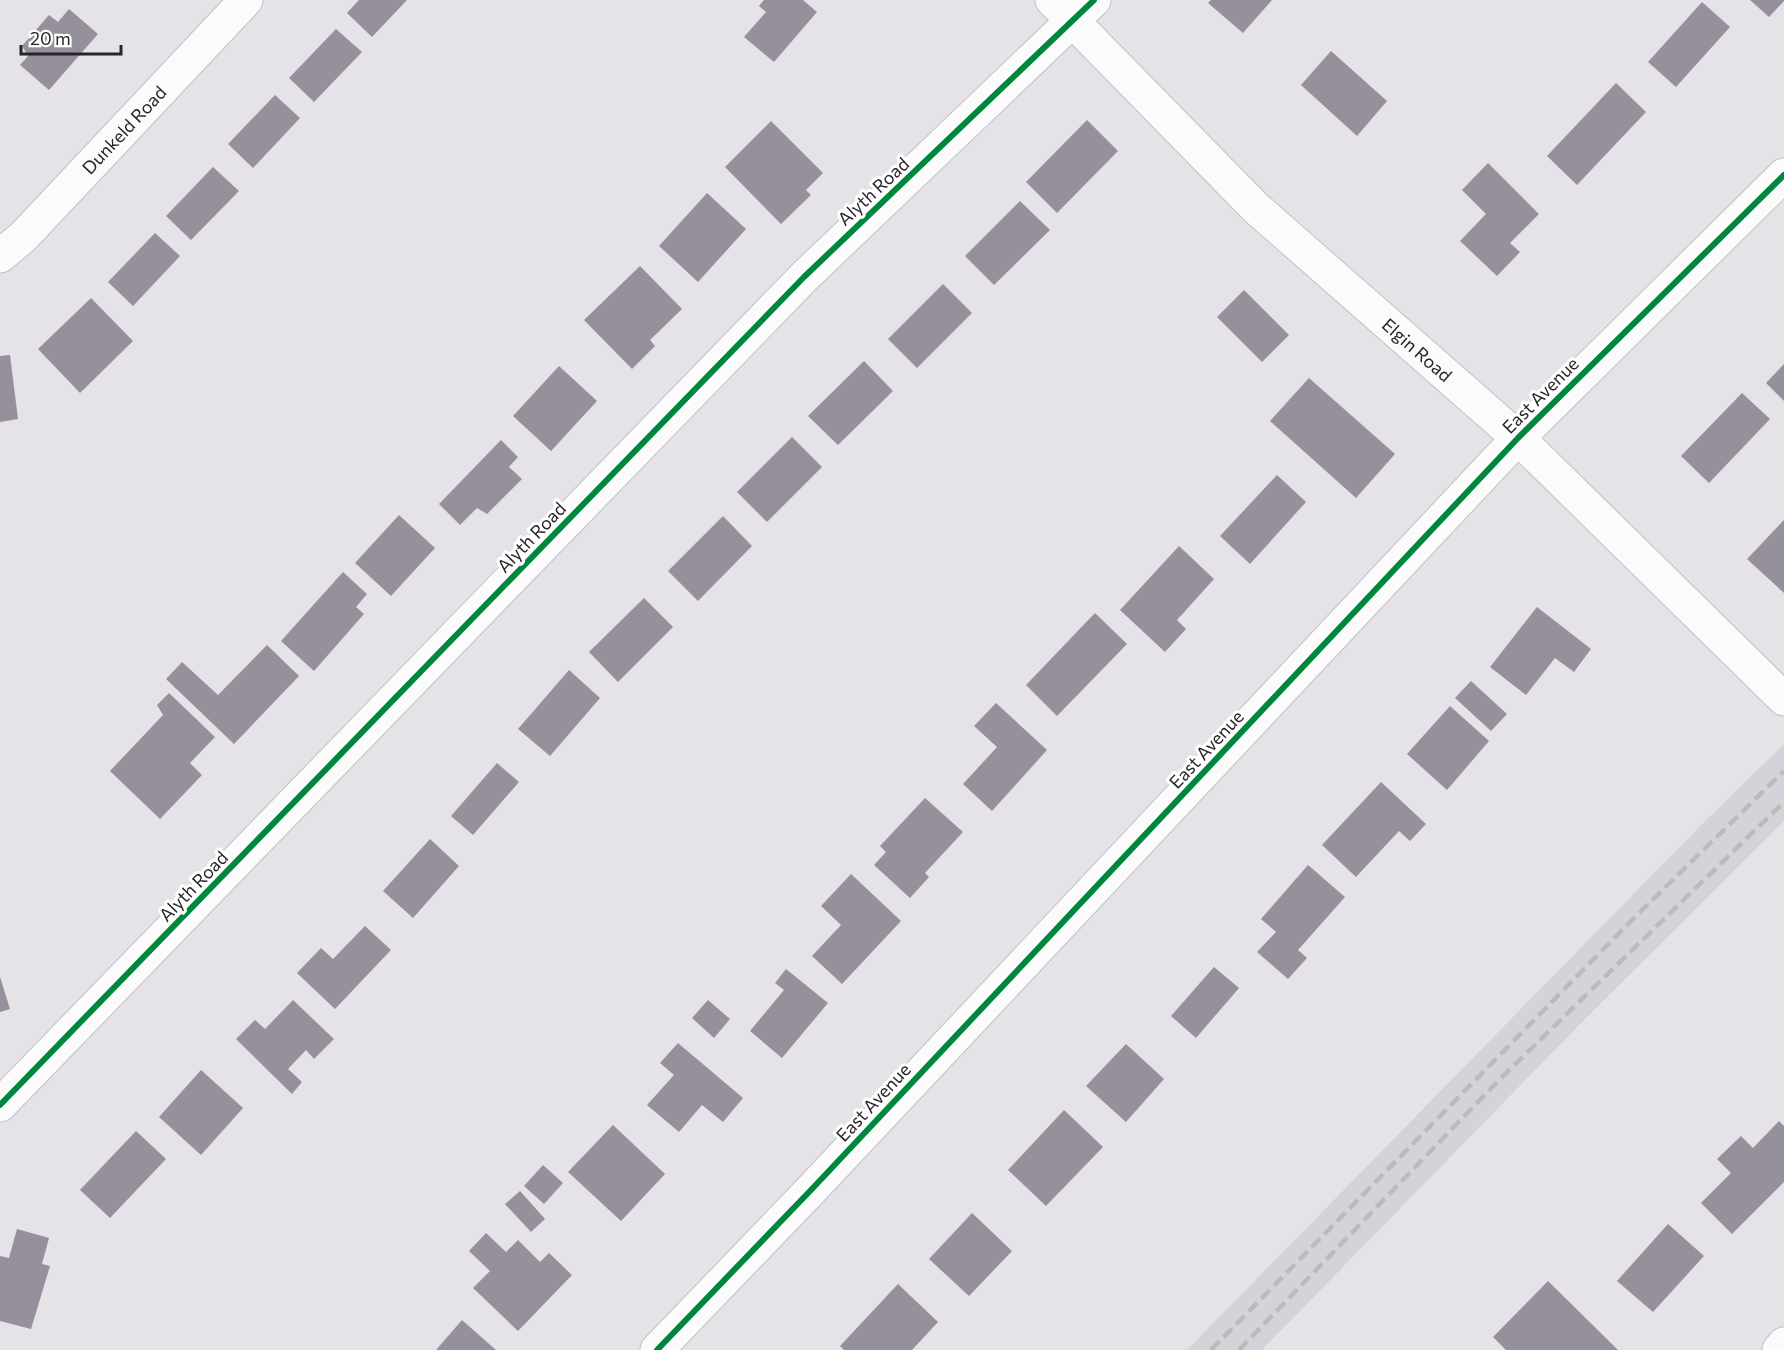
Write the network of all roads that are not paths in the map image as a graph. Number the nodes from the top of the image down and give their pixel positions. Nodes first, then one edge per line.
1 (246, 0) edge
2 (1073, 7) edge
3 (1784, 175) edge
4 (0, 256) edge
5 (1518, 438) junction
6 (1775, 689) edge
7 (0, 1105) edge
8 (1784, 1344) edge
9 (657, 1350) edge
10 (1779, 1350) edge

1 - 4 street, Dunkeld Road
2 - 5 street, Elgin Road
2 - 7 street, Alyth Road
3 - 5 street, East Avenue
5 - 6 street, Elgin Road
5 - 9 street, East Avenue
8 - 10 street

